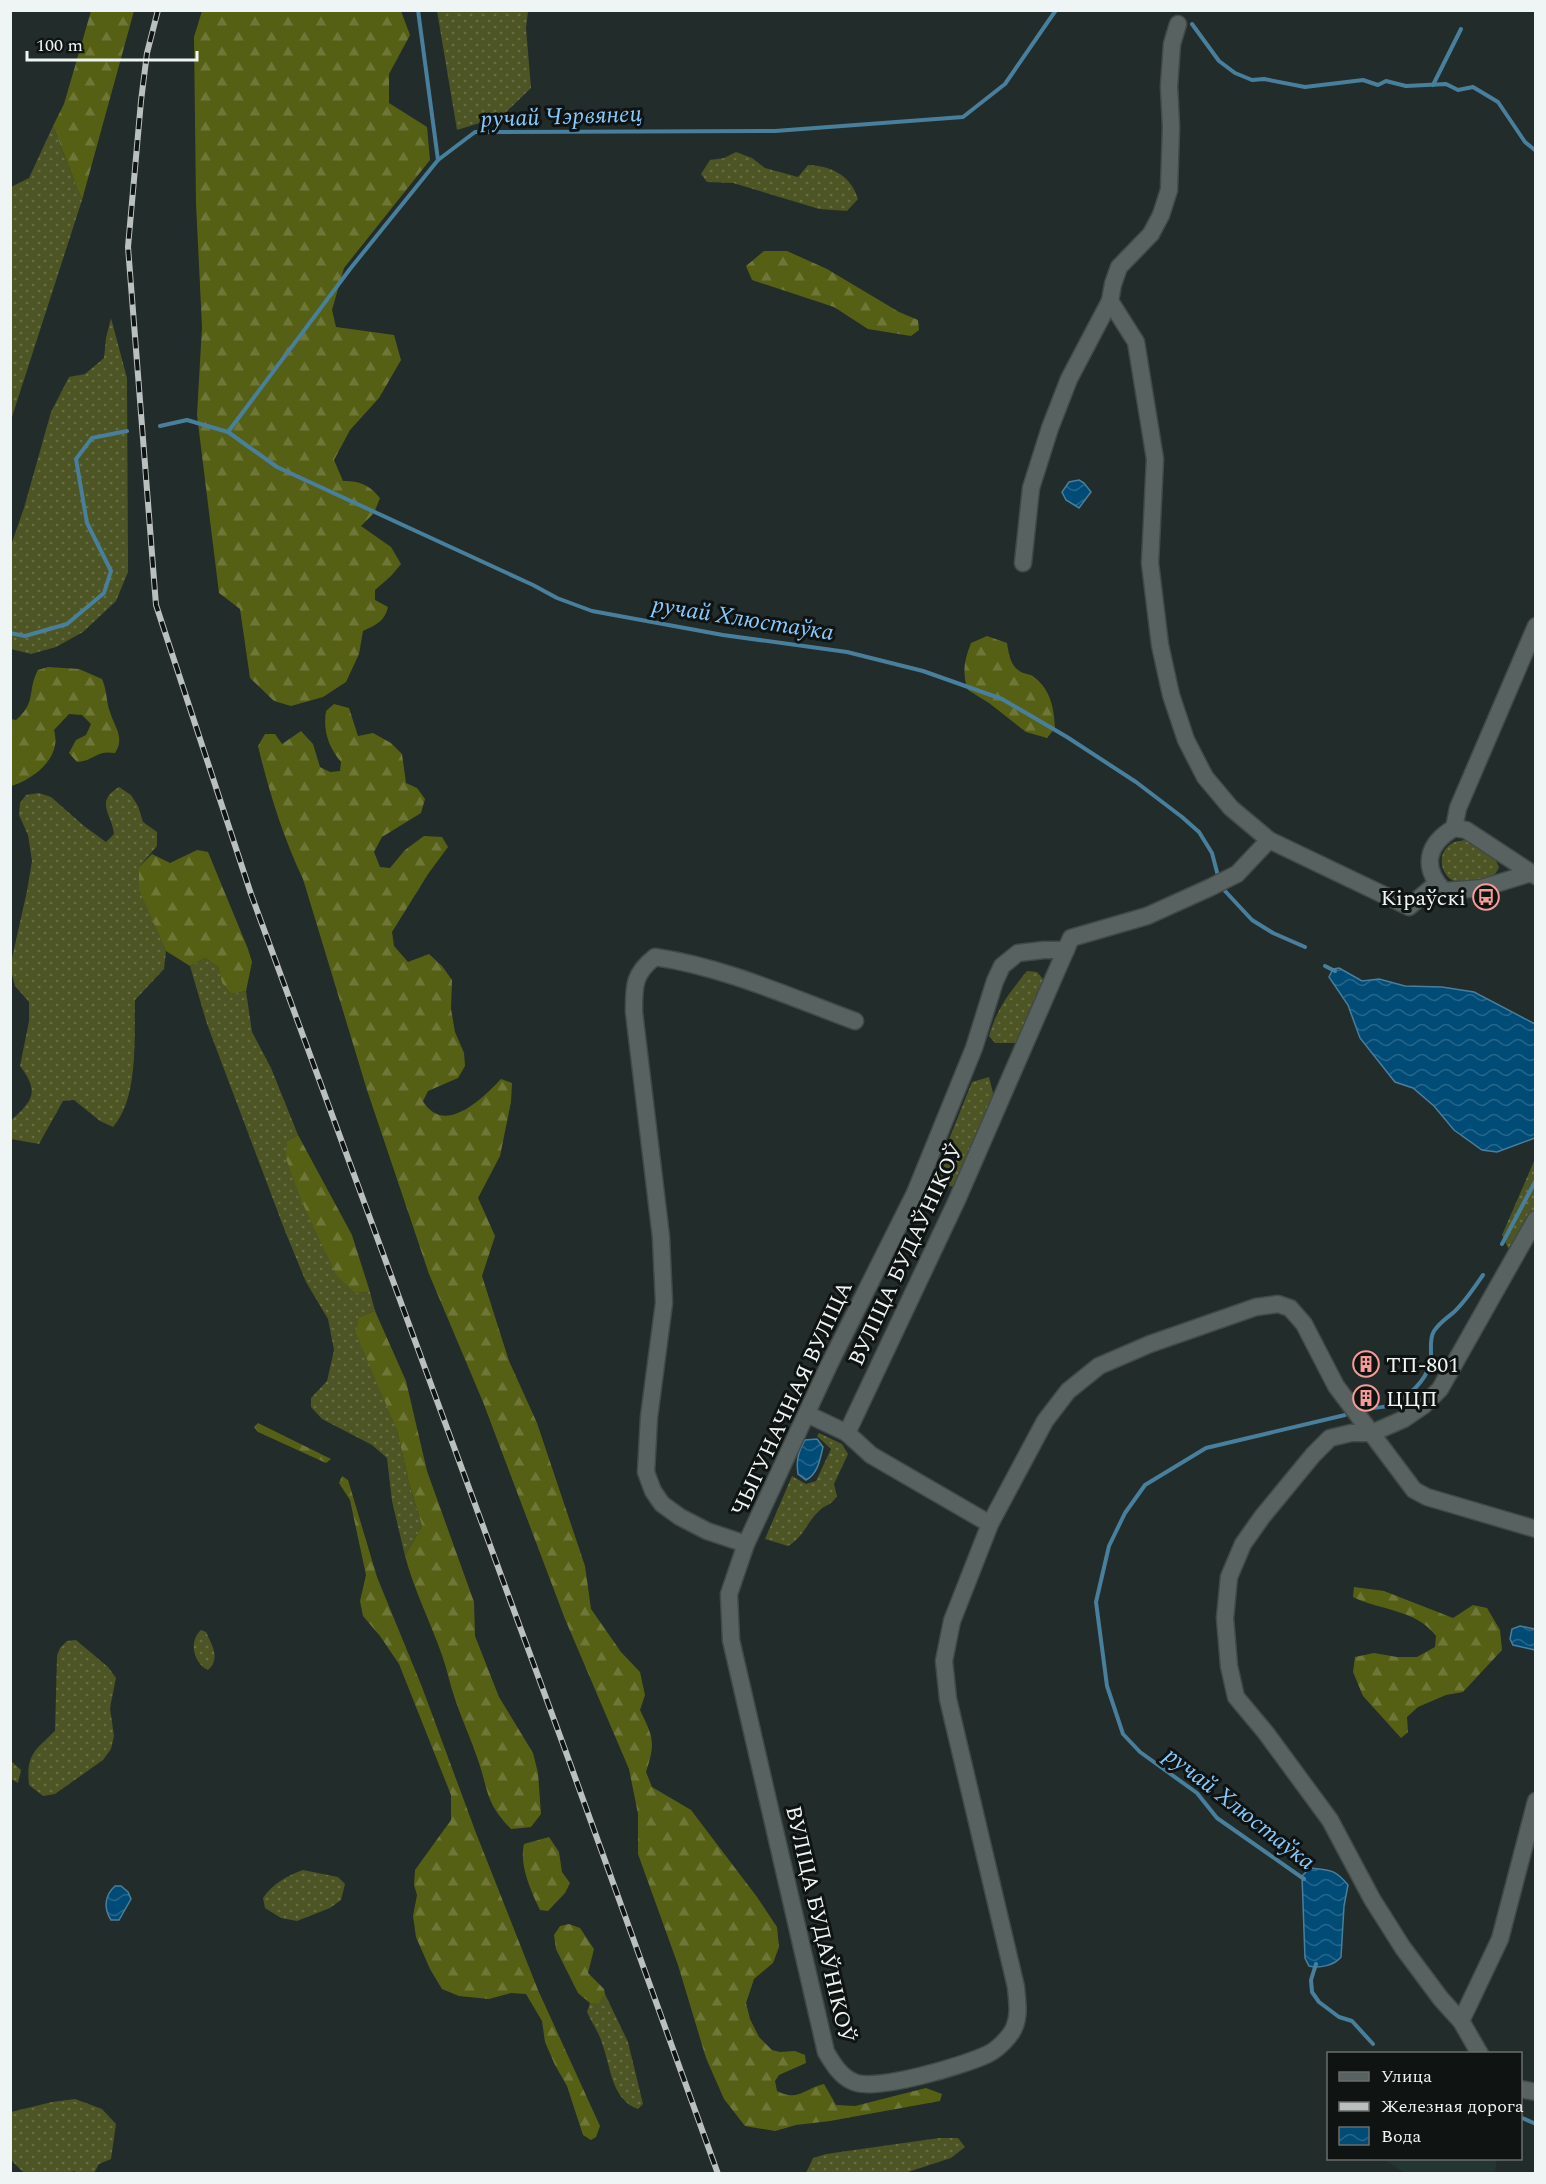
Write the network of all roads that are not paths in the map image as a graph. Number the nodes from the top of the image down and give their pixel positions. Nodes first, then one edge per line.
1 (1178, 24) dead end
2 (1110, 301) junction
3 (1023, 563) dead end
4 (1536, 626) edge
5 (1454, 828) junction
6 (1269, 840) junction
7 (1533, 875) edge
8 (1437, 883) junction
9 (1069, 944) junction
10 (855, 1021) dead end
11 (1536, 1219) edge
12 (807, 1414) junction
13 (847, 1433) junction
14 (1372, 1433) junction
15 (990, 1524) junction
16 (1536, 1529) edge
17 (746, 1544) junction
18 (1536, 1801) edge
19 (1461, 2021) junction
20 (1479, 2052) edge

1 - 2 street
2 - 3 street
2 - 6 street
4 - 5 street
5 - 7 street
5 - 8 street
6 - 8 street
6 - 9 street, ЧЫГУНАЧНАЯ ВУЛІЦА
7 - 8 street
9 - 12 street, ЧЫГУНАЧНАЯ ВУЛІЦА
9 - 13 street, ВУЛІЦА БУДАЎНІКОЎ
10 - 17 street, ЧЫГУНАЧНАЯ ВУЛІЦА
11 - 14 street
12 - 13 street
12 - 17 street, ЧЫГУНАЧНАЯ ВУЛІЦА
13 - 15 street
14 - 15 street, ВУЛІЦА БУДАЎНІКОЎ
14 - 16 street, ВУЛІЦА БУДАЎНІКОЎ
14 - 19 street
15 - 17 street, ВУЛІЦА БУДАЎНІКОЎ
18 - 19 street
19 - 20 street

